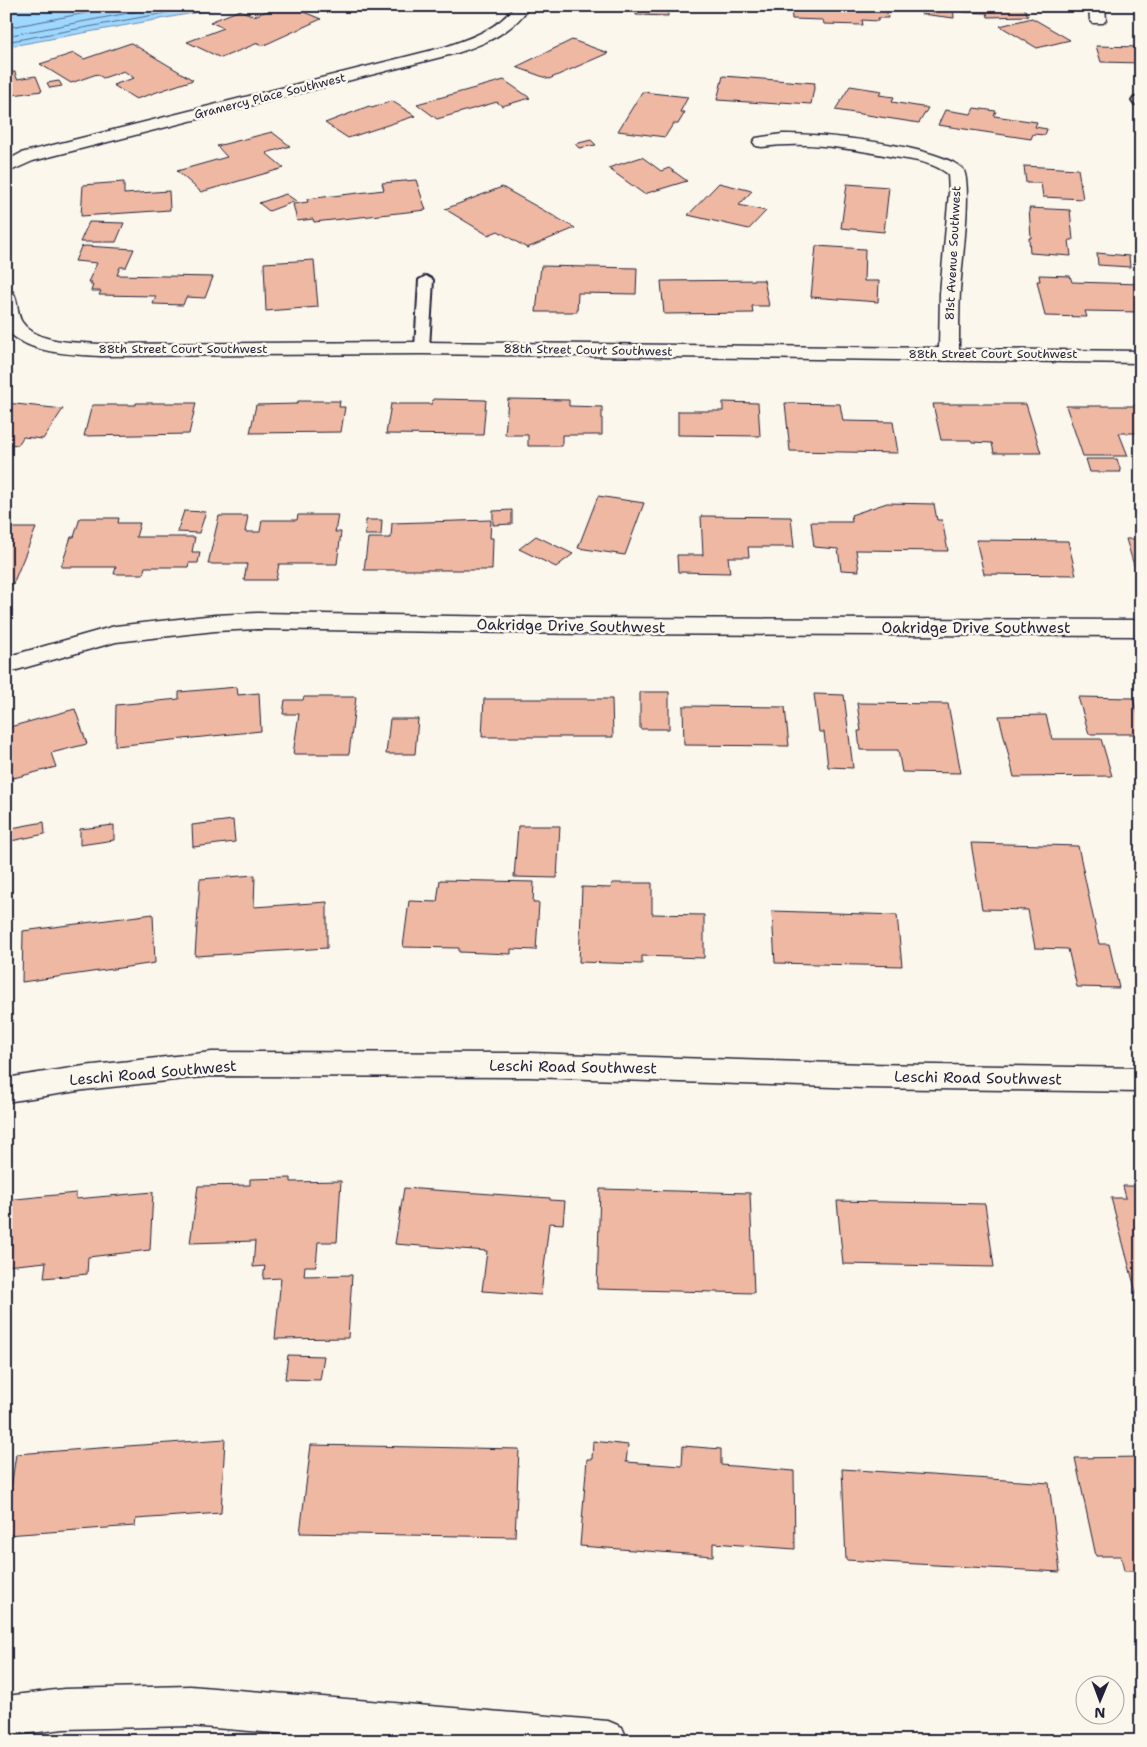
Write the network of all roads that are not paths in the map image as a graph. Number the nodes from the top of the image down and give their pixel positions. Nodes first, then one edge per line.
1 (524, 6) edge
2 (762, 142) dead end
3 (6, 168) edge
4 (426, 280) dead end
5 (6, 296) edge
6 (422, 348) junction
7 (949, 354) junction
8 (1141, 356) edge
9 (1141, 628) edge
10 (6, 665) edge
11 (1141, 1080) edge
12 (6, 1090) edge
13 (6, 1716) edge
14 (608, 1741) edge

1 - 3 street, Gramercy Place Southwest
2 - 7 street, 81st Avenue Southwest
4 - 6 lane
5 - 6 street, 88th Street Court Southwest
6 - 7 street, 88th Street Court Southwest
7 - 8 street, 88th Street Court Southwest
9 - 10 street, Oakridge Drive Southwest
11 - 12 street, Leschi Road Southwest
13 - 14 street

